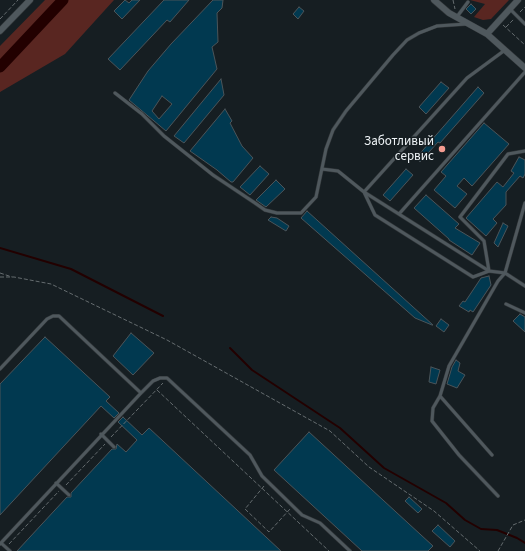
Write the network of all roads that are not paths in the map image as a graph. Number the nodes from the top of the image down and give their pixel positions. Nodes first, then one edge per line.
1 (30, 0) edge
2 (434, 0) edge
3 (518, 0) edge
4 (468, 2) dead end
5 (510, 9) junction
6 (456, 18) junction
7 (468, 24) junction
8 (525, 24) edge
9 (0, 31) edge
10 (487, 34) junction
11 (505, 50) junction
12 (525, 68) edge
13 (525, 72) edge
14 (115, 93) dead end
15 (525, 151) edge
16 (322, 169) junction
17 (364, 192) junction
18 (525, 203) edge
19 (399, 214) junction
20 (489, 271) junction
21 (505, 273) junction
22 (525, 286) edge
23 (506, 304) dead end
24 (525, 313) edge
25 (0, 369) edge
26 (141, 393) junction
27 (440, 396) junction
28 (101, 434) junction
29 (114, 447) dead end
30 (492, 455) dead end
31 (56, 483) junction
32 (69, 496) dead end
33 (498, 496) dead end
34 (1, 543) edge
35 (10, 551) edge
36 (350, 551) edge

1 - 9 street
2 - 6 street
3 - 5 street
4 - 6 lane
5 - 8 lane
5 - 10 street
6 - 7 street
7 - 10 street
7 - 16 lane
10 - 11 street
11 - 12 street
11 - 17 lane
13 - 19 lane
14 - 16 lane
15 - 20 lane
16 - 17 lane
17 - 19 lane
17 - 20 lane
18 - 21 lane
19 - 20 lane
20 - 21 lane
21 - 22 lane
21 - 27 lane
23 - 24 lane
25 - 26 lane
26 - 28 lane
26 - 36 lane
27 - 30 lane
27 - 33 lane
28 - 29 lane
28 - 31 lane
31 - 32 lane
31 - 34 lane
34 - 35 lane

